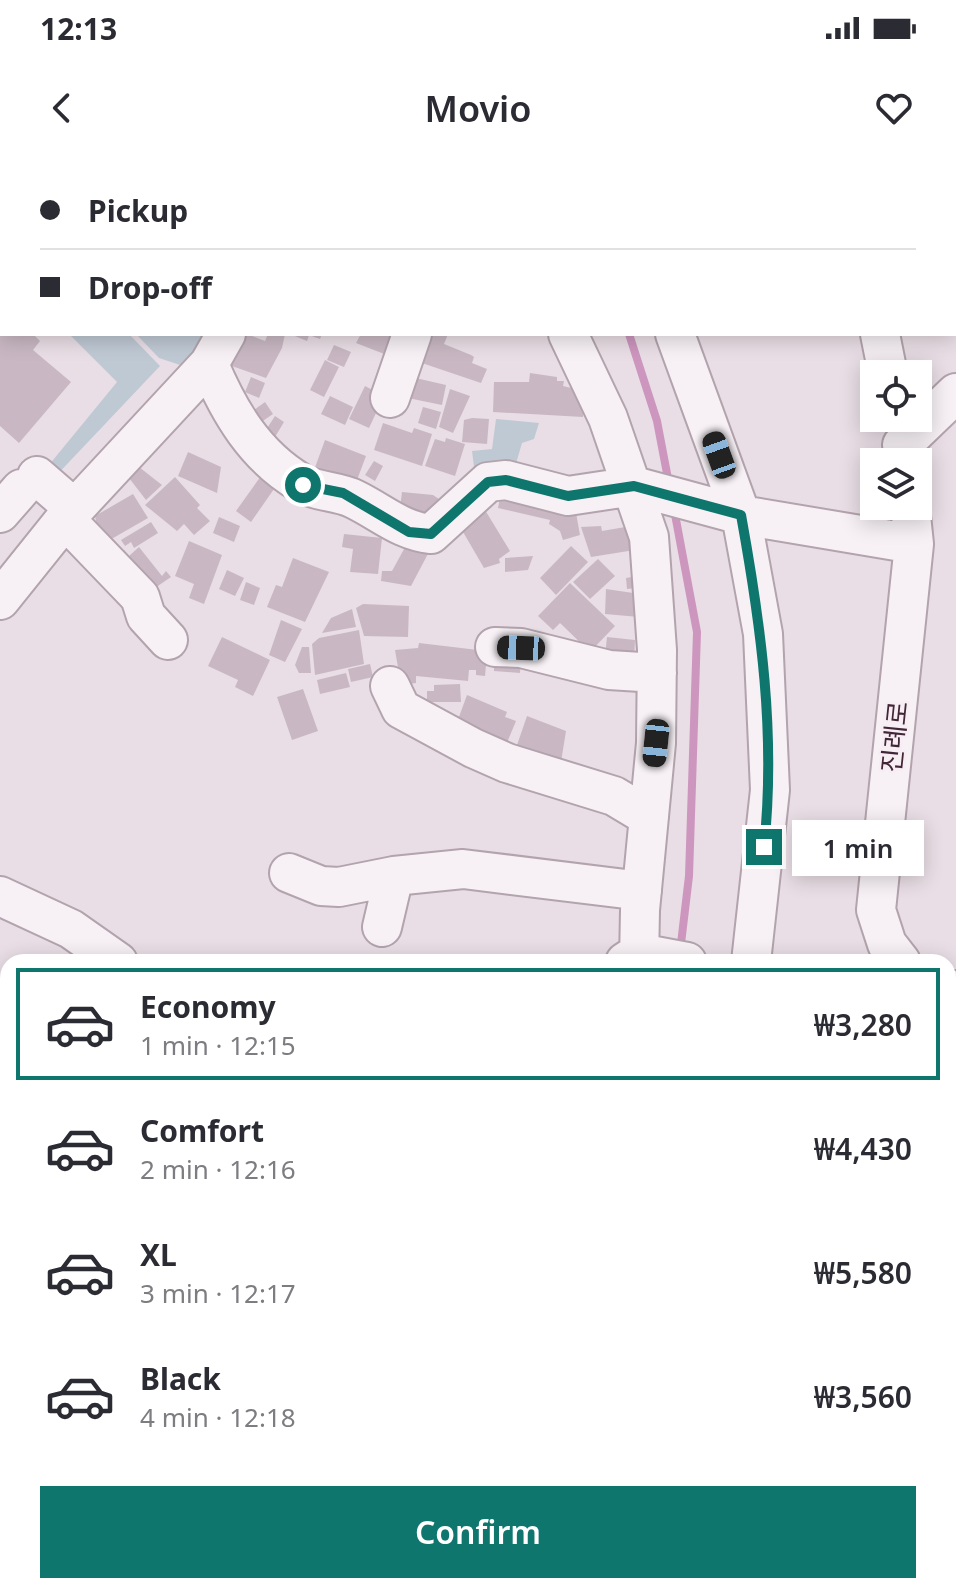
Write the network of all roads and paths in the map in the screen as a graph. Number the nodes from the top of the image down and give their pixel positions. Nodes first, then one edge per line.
1 (411, 336) edge
2 (569, 336) edge
3 (676, 336) edge
4 (880, 336) edge
5 (217, 349) edge
6 (885, 360) edge
7 (956, 393) edge
8 (390, 398) dead end
9 (901, 442) edge
10 (644, 489) junction
11 (19, 493) edge
12 (70, 514) junction
13 (741, 515) junction
14 (911, 520) edge
15 (914, 544) junction
16 (0, 600) edge
17 (168, 640) dead end
18 (495, 647) dead end
19 (657, 673) junction
20 (390, 686) dead end
21 (649, 817) junction
22 (289, 873) dead end
23 (394, 876) junction
24 (642, 891) junction
25 (0, 896) edge
26 (382, 927) dead end
27 (107, 954) edge
28 (649, 954) edge
29 (752, 954) edge
30 (888, 954) edge

1 - 8 street
2 - 10 street
3 - 13 street
4 - 6 street
5 - 10 street
5 - 12 street
7 - 9 street
10 - 13 street
10 - 19 street
11 - 12 street
12 - 16 street
12 - 17 street
13 - 15 street
13 - 29 street
14 - 15 street, 진례로
15 - 30 street, 진례로
18 - 19 street
19 - 21 street
20 - 21 street
21 - 24 street
22 - 23 street
23 - 24 street
23 - 26 street
24 - 28 street
25 - 27 street

